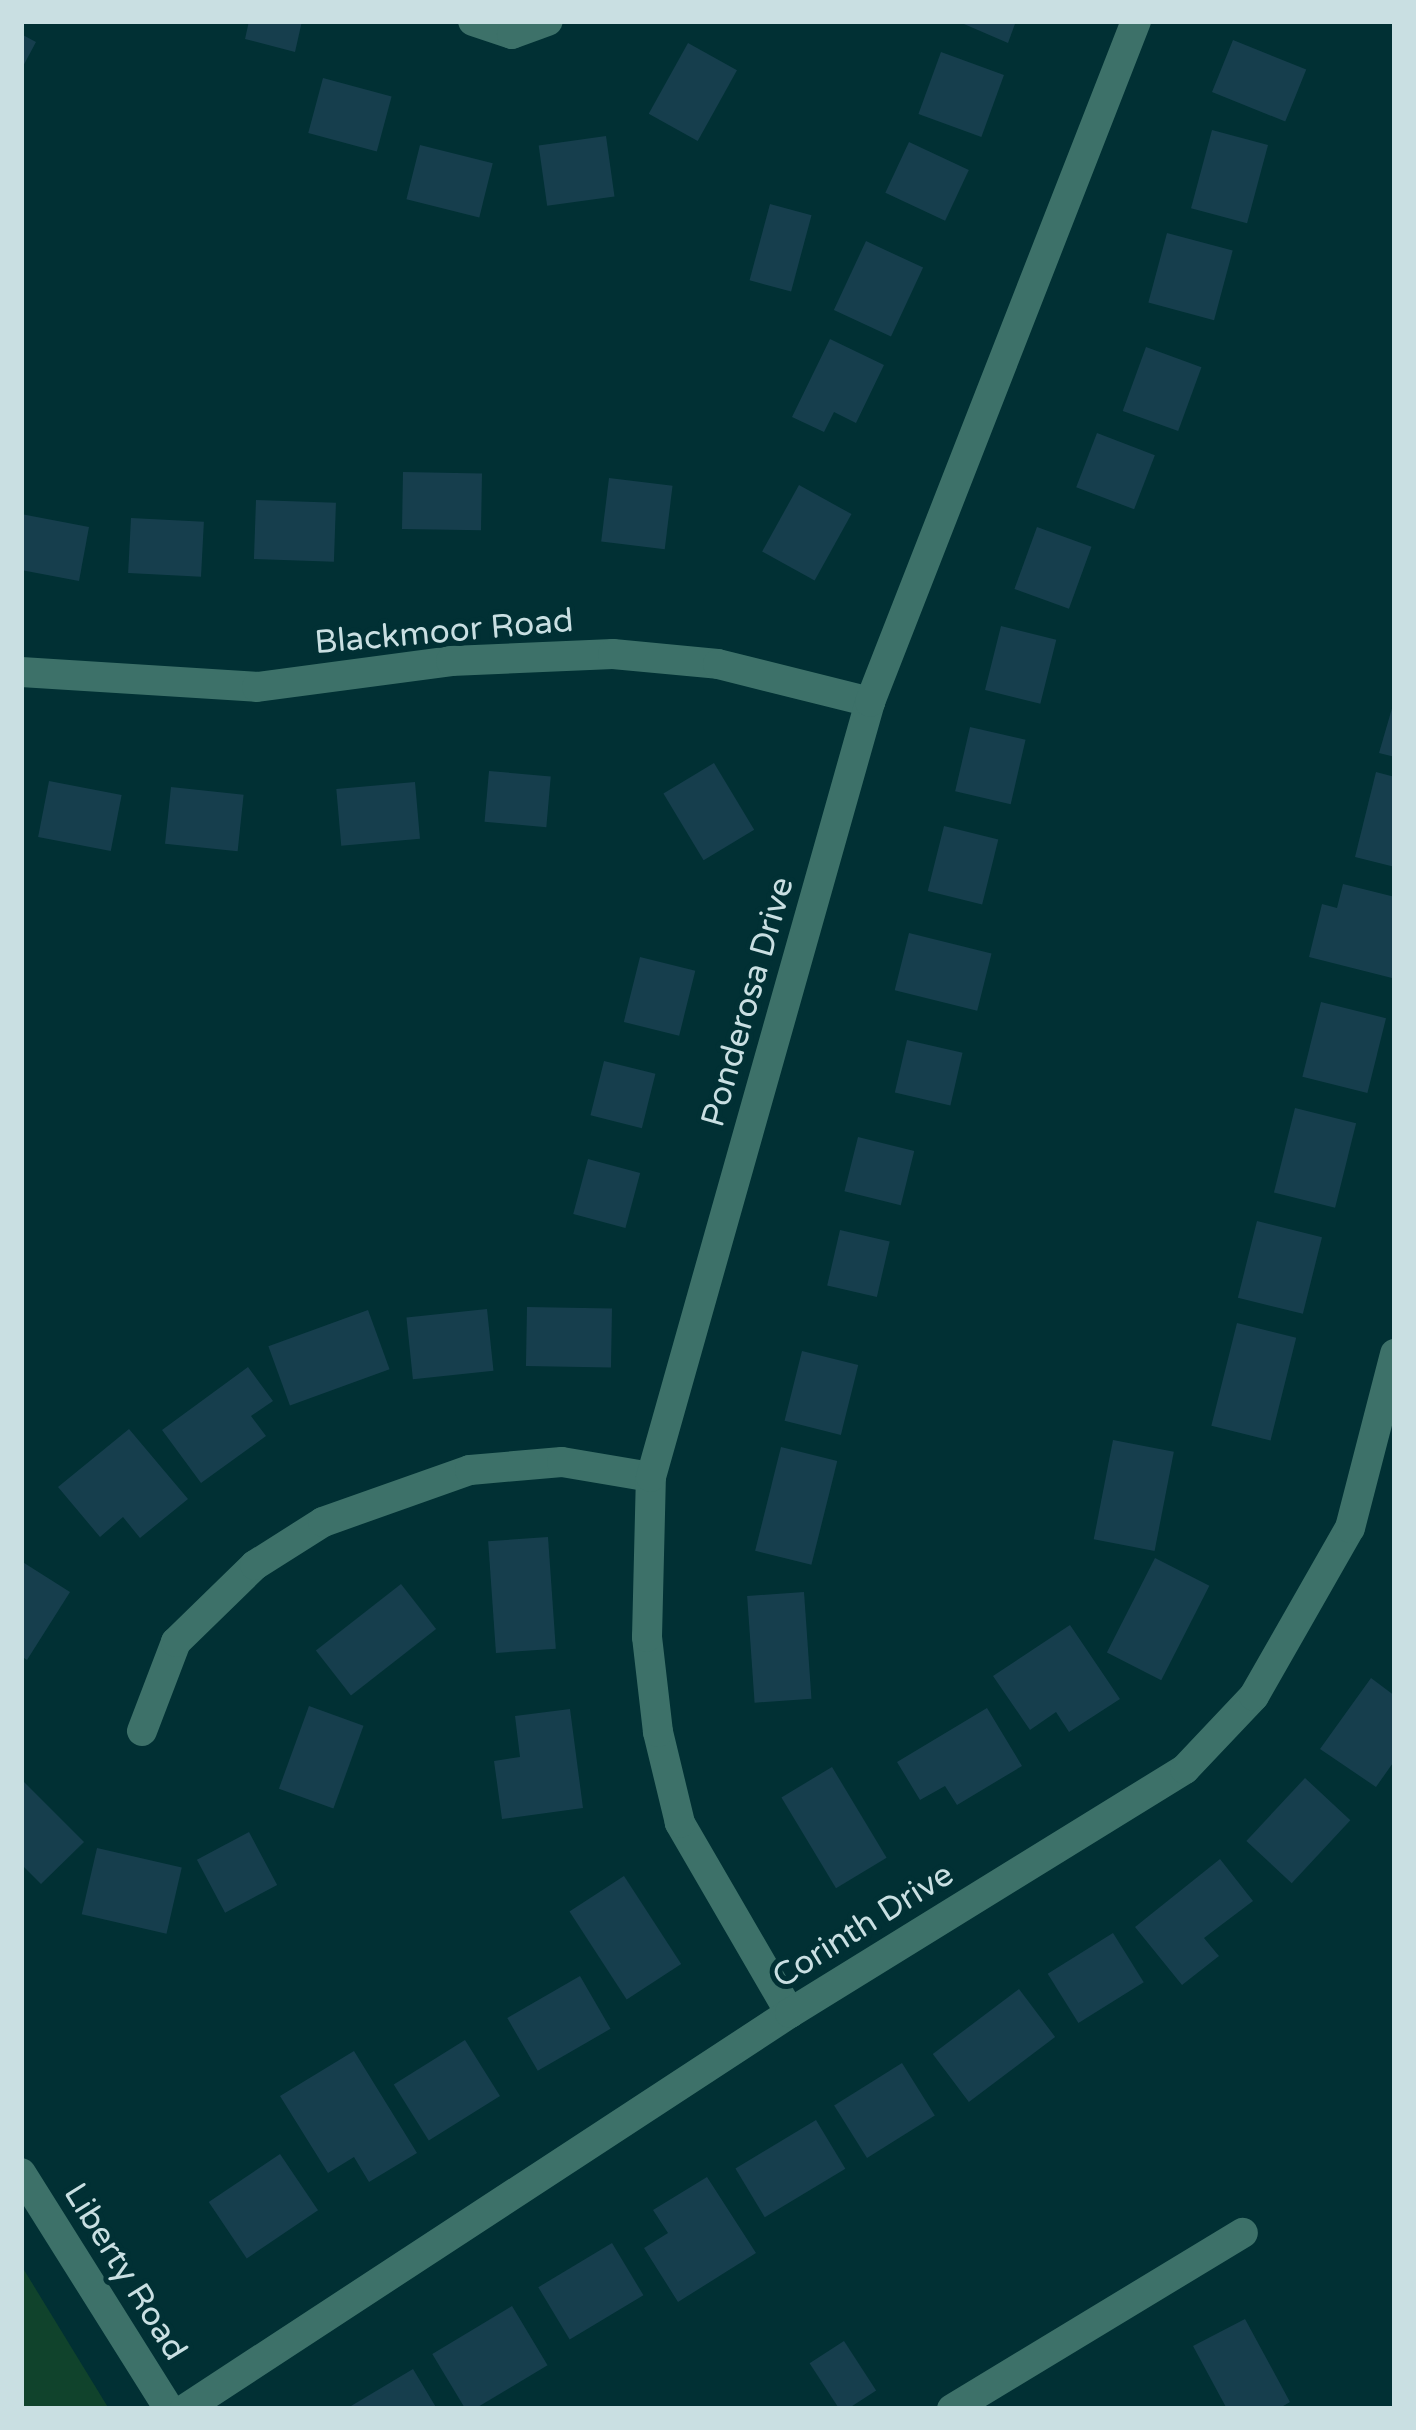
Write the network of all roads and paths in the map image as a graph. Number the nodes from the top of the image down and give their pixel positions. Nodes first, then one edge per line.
1 (473, 21) edge
2 (548, 21) edge
3 (1136, 21) edge
4 (21, 672) edge
5 (870, 702) junction
6 (1395, 1354) edge
7 (651, 1478) junction
8 (142, 1730) dead end
9 (790, 2013) junction
10 (21, 2174) edge
11 (1243, 2234) dead end
12 (169, 2409) edge
13 (185, 2409) edge
14 (952, 2409) edge

1 - 2 street
3 - 5 street, Ponderosa Drive
4 - 5 street, Blackmoor Road
5 - 7 street, Ponderosa Drive
6 - 9 street, Corinth Drive
7 - 8 street
7 - 9 street, Ponderosa Drive
9 - 13 street, Corinth Drive
10 - 12 street, Liberty Road
11 - 14 street

